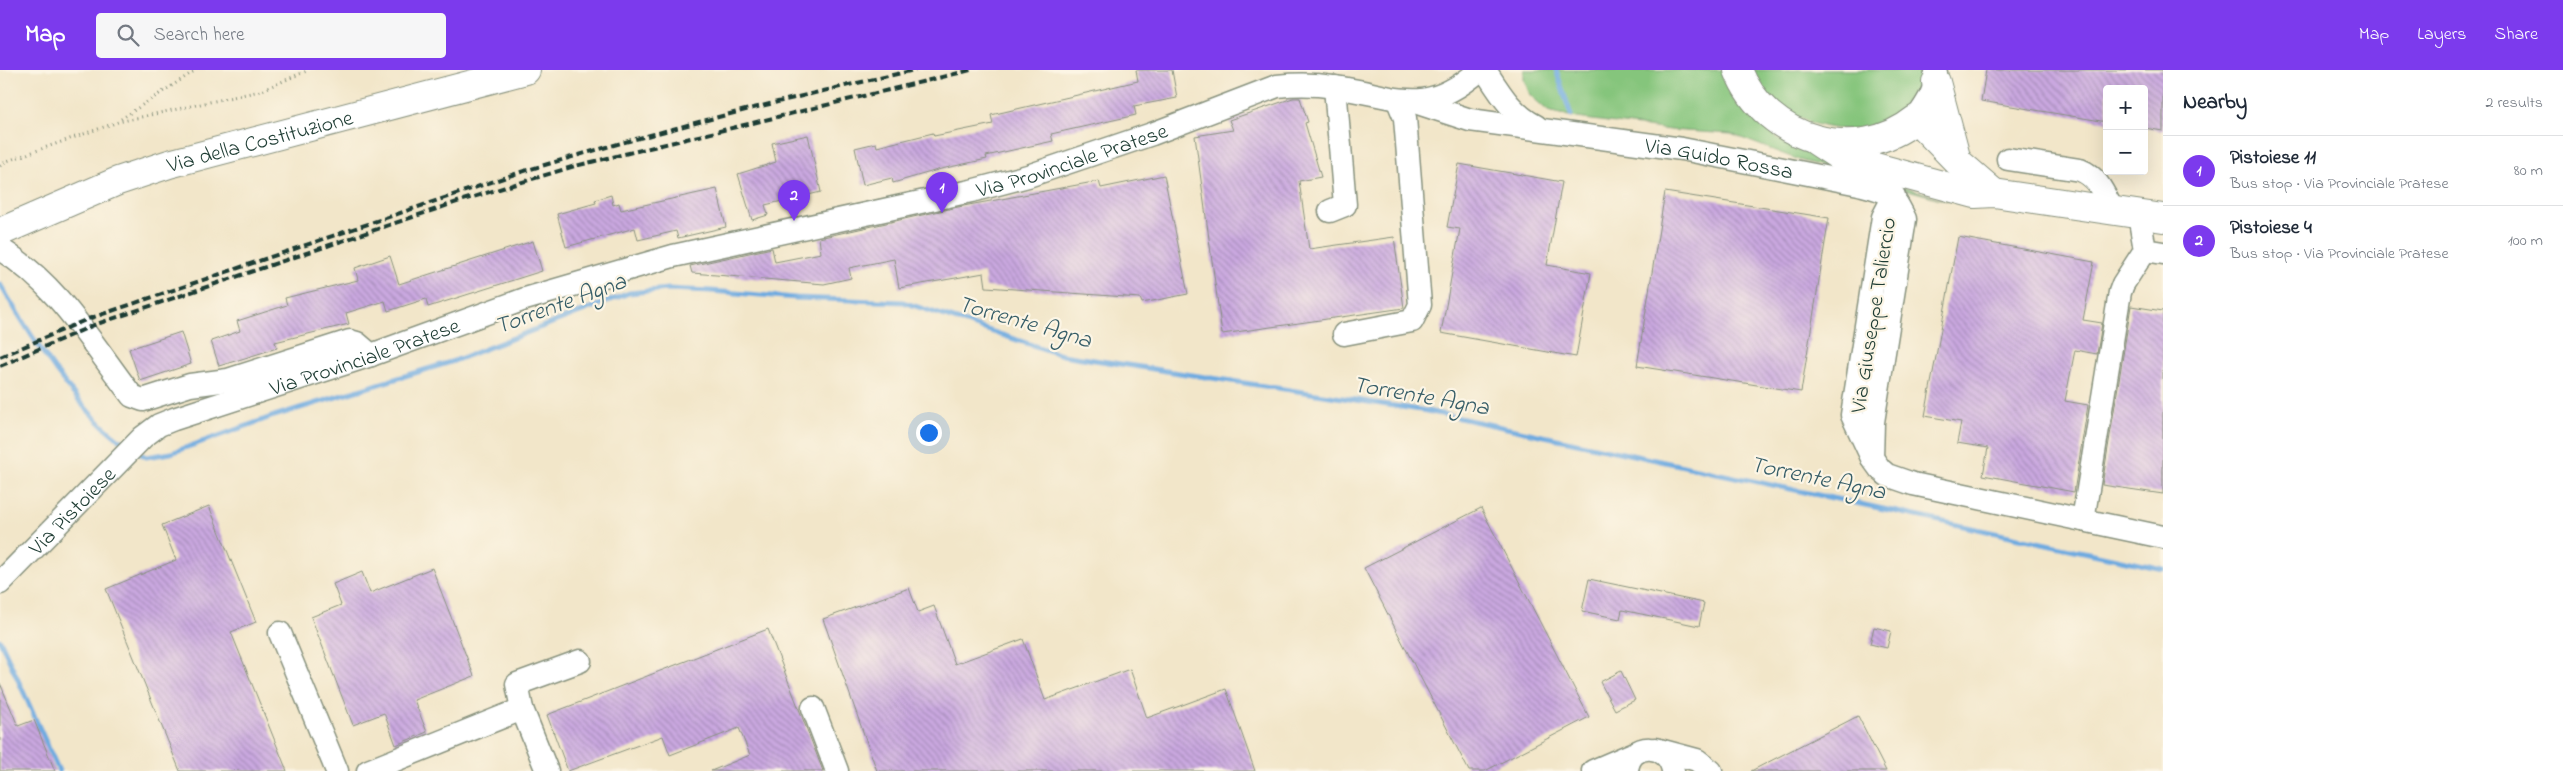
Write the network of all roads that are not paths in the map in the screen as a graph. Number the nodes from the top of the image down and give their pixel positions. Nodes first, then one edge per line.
1 (526, 70) edge
2 (1480, 70) edge
3 (1486, 70) edge
4 (1738, 70) edge
5 (1936, 76) edge
6 (1334, 87) junction
7 (1406, 101) junction
8 (1906, 126) junction
9 (1542, 129) junction
10 (1816, 141) junction
11 (2008, 159) dead end
12 (1957, 161) junction
13 (1923, 179) junction
14 (1994, 192) junction
15 (1894, 196) joint
16 (1330, 211) dead end
17 (2138, 215) edge
18 (0, 232) edge
19 (0, 249) edge
20 (2154, 252) edge
21 (1344, 334) dead end
22 (371, 355) junction
23 (143, 437) joint
24 (2083, 520) junction
25 (2163, 536) edge
26 (0, 583) edge
27 (280, 633) dead end
28 (580, 661) dead end
29 (813, 708) dead end
30 (522, 709) junction
31 (1640, 757) edge
32 (337, 771) edge
33 (368, 771) edge
34 (546, 771) edge
35 (837, 771) edge
36 (1593, 771) edge
37 (1673, 771) edge
38 (1711, 771) edge

1 - 18 main road, Via della Costituzione
2 - 7 street, Via Provinciale Pratese
3 - 9 street, Via Guido Rossa
4 - 10 main road
5 - 8 street
5 - 12 main road
6 - 7 street, Via Provinciale Pratese
6 - 16 street
6 - 22 street, Via Provinciale Pratese
7 - 9 street, Via Guido Rossa
7 - 21 street
8 - 10 main road
8 - 12 main road
8 - 13 main road
9 - 15 street, Via Guido Rossa
10 - 13 main road, Via Guido Rossa
11 - 17 street
12 - 14 main road
13 - 14 main road, Via Guido Rossa
14 - 17 main road, Via Guido Rossa
15 - 24 street, Via Giuseppe Taliercio
17 - 20 street
19 - 22 street
20 - 24 street
22 - 23 street, Via Provinciale Pratese
23 - 26 street, Via Pistoiese
24 - 25 street
27 - 32 street
28 - 30 street
29 - 35 street
30 - 33 street
30 - 34 street
31 - 36 street
31 - 37 street
31 - 38 street

